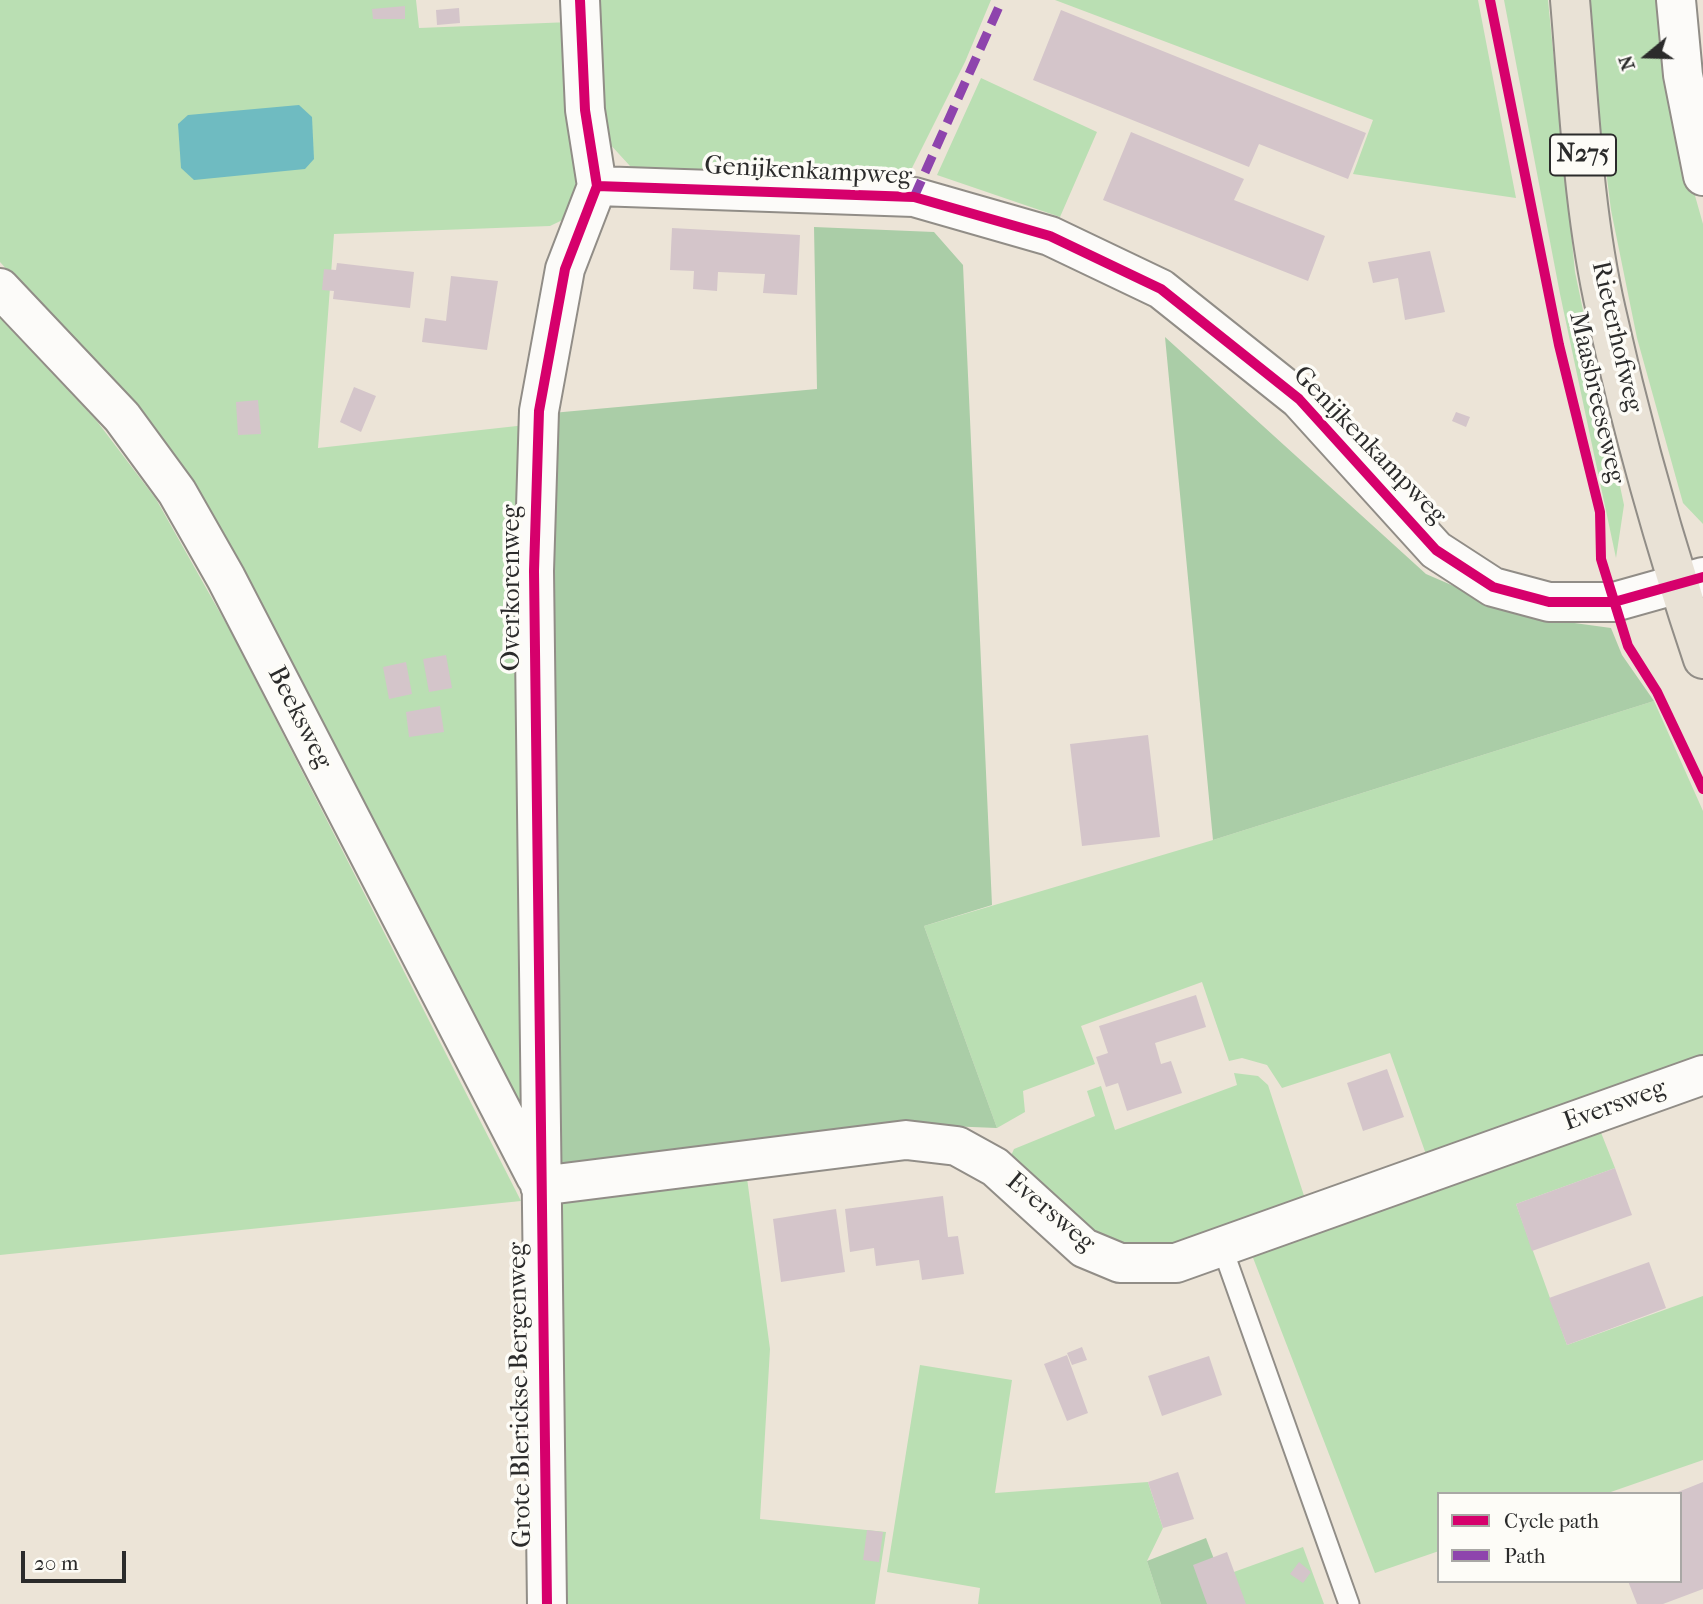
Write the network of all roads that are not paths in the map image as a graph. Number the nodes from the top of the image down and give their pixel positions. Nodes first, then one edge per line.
1 (580, 0) edge
2 (1570, 0) edge
3 (1676, 0) edge
4 (1703, 176) edge
5 (597, 186) junction
6 (0, 288) edge
7 (1690, 581) edge
8 (1703, 659) edge
9 (1703, 1075) edge
10 (540, 1186) junction
11 (1222, 1247) junction
12 (547, 1604) edge
13 (1349, 1604) edge

1 - 5 street
2 - 7 main road, Rieterhofweg / N275
3 - 4 street
5 - 7 street, Genijkenkampweg
5 - 10 street, Overkorenweg
6 - 10 street, Beeksweg
7 - 8 main road, N275
9 - 11 street, Eversweg
10 - 11 street, Eversweg
10 - 12 street, Grote Blerickse Bergenweg
11 - 13 lane

